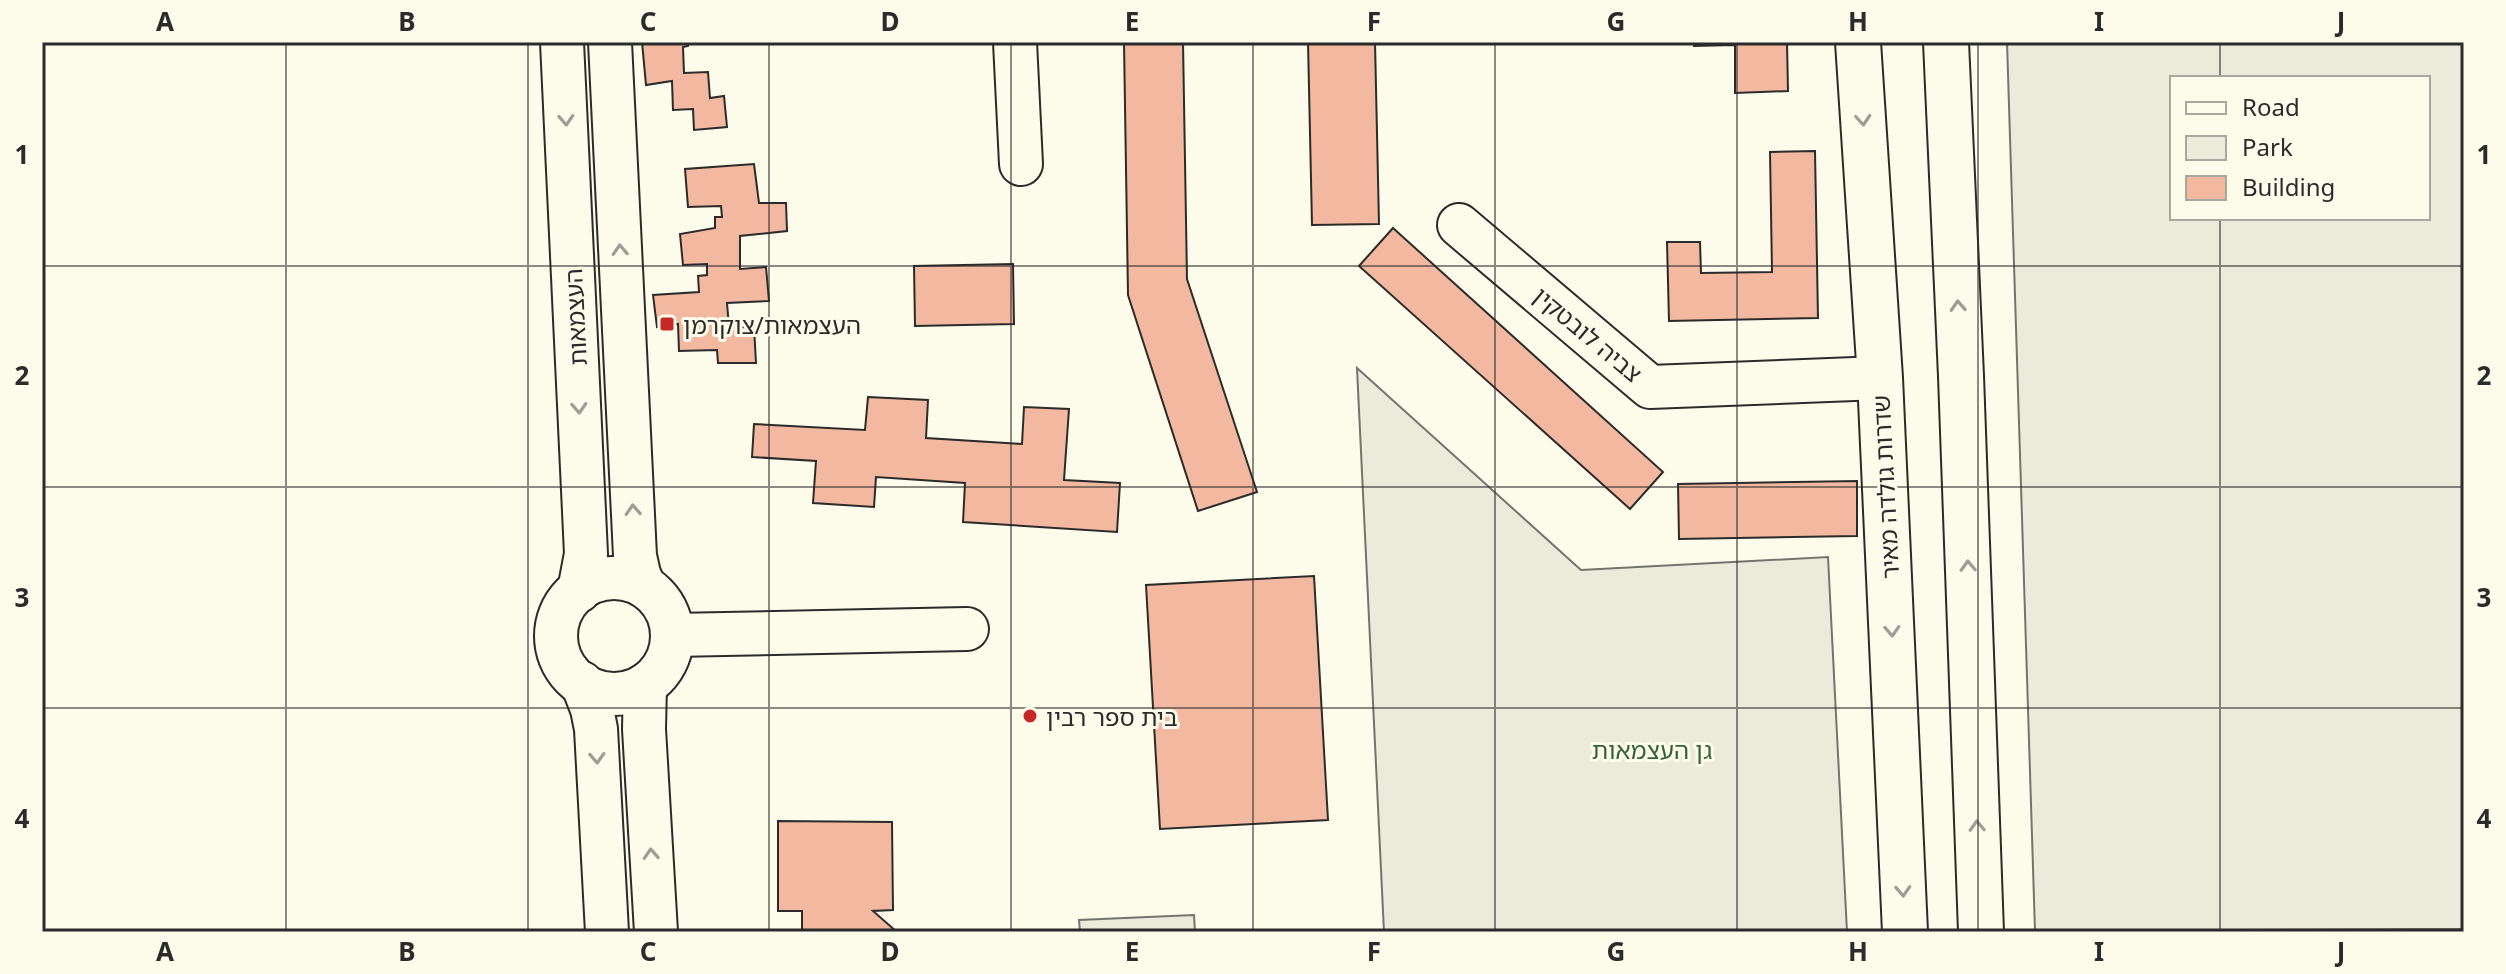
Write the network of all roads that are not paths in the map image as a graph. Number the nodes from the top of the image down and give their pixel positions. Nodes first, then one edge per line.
1 (562, 42) edge
2 (610, 42) edge
3 (1015, 42) edge
4 (1858, 42) edge
5 (1946, 42) edge
6 (1021, 164) dead end
7 (1459, 225) dead end
8 (1880, 378) junction
9 (644, 586) junction
10 (579, 591) junction
11 (967, 629) dead end
12 (673, 635) junction
13 (582, 683) junction
14 (645, 685) junction
15 (607, 932) edge
16 (656, 932) edge
17 (1905, 932) edge
18 (1981, 932) edge

1 -> 10 street, העצמאות
9 -> 2 street, העצמאות
3 - 6 street
4 -> 8 main road, שדרות גולדה מאיר
18 -> 5 main road
7 - 8 street, צביה לובטקין
8 -> 17 main road, שדרות גולדה מאיר
9 - 10 street
9 - 12 street
10 - 13 street
11 - 12 street
12 - 14 street
13 - 14 street
13 -> 15 street
16 -> 14 street

